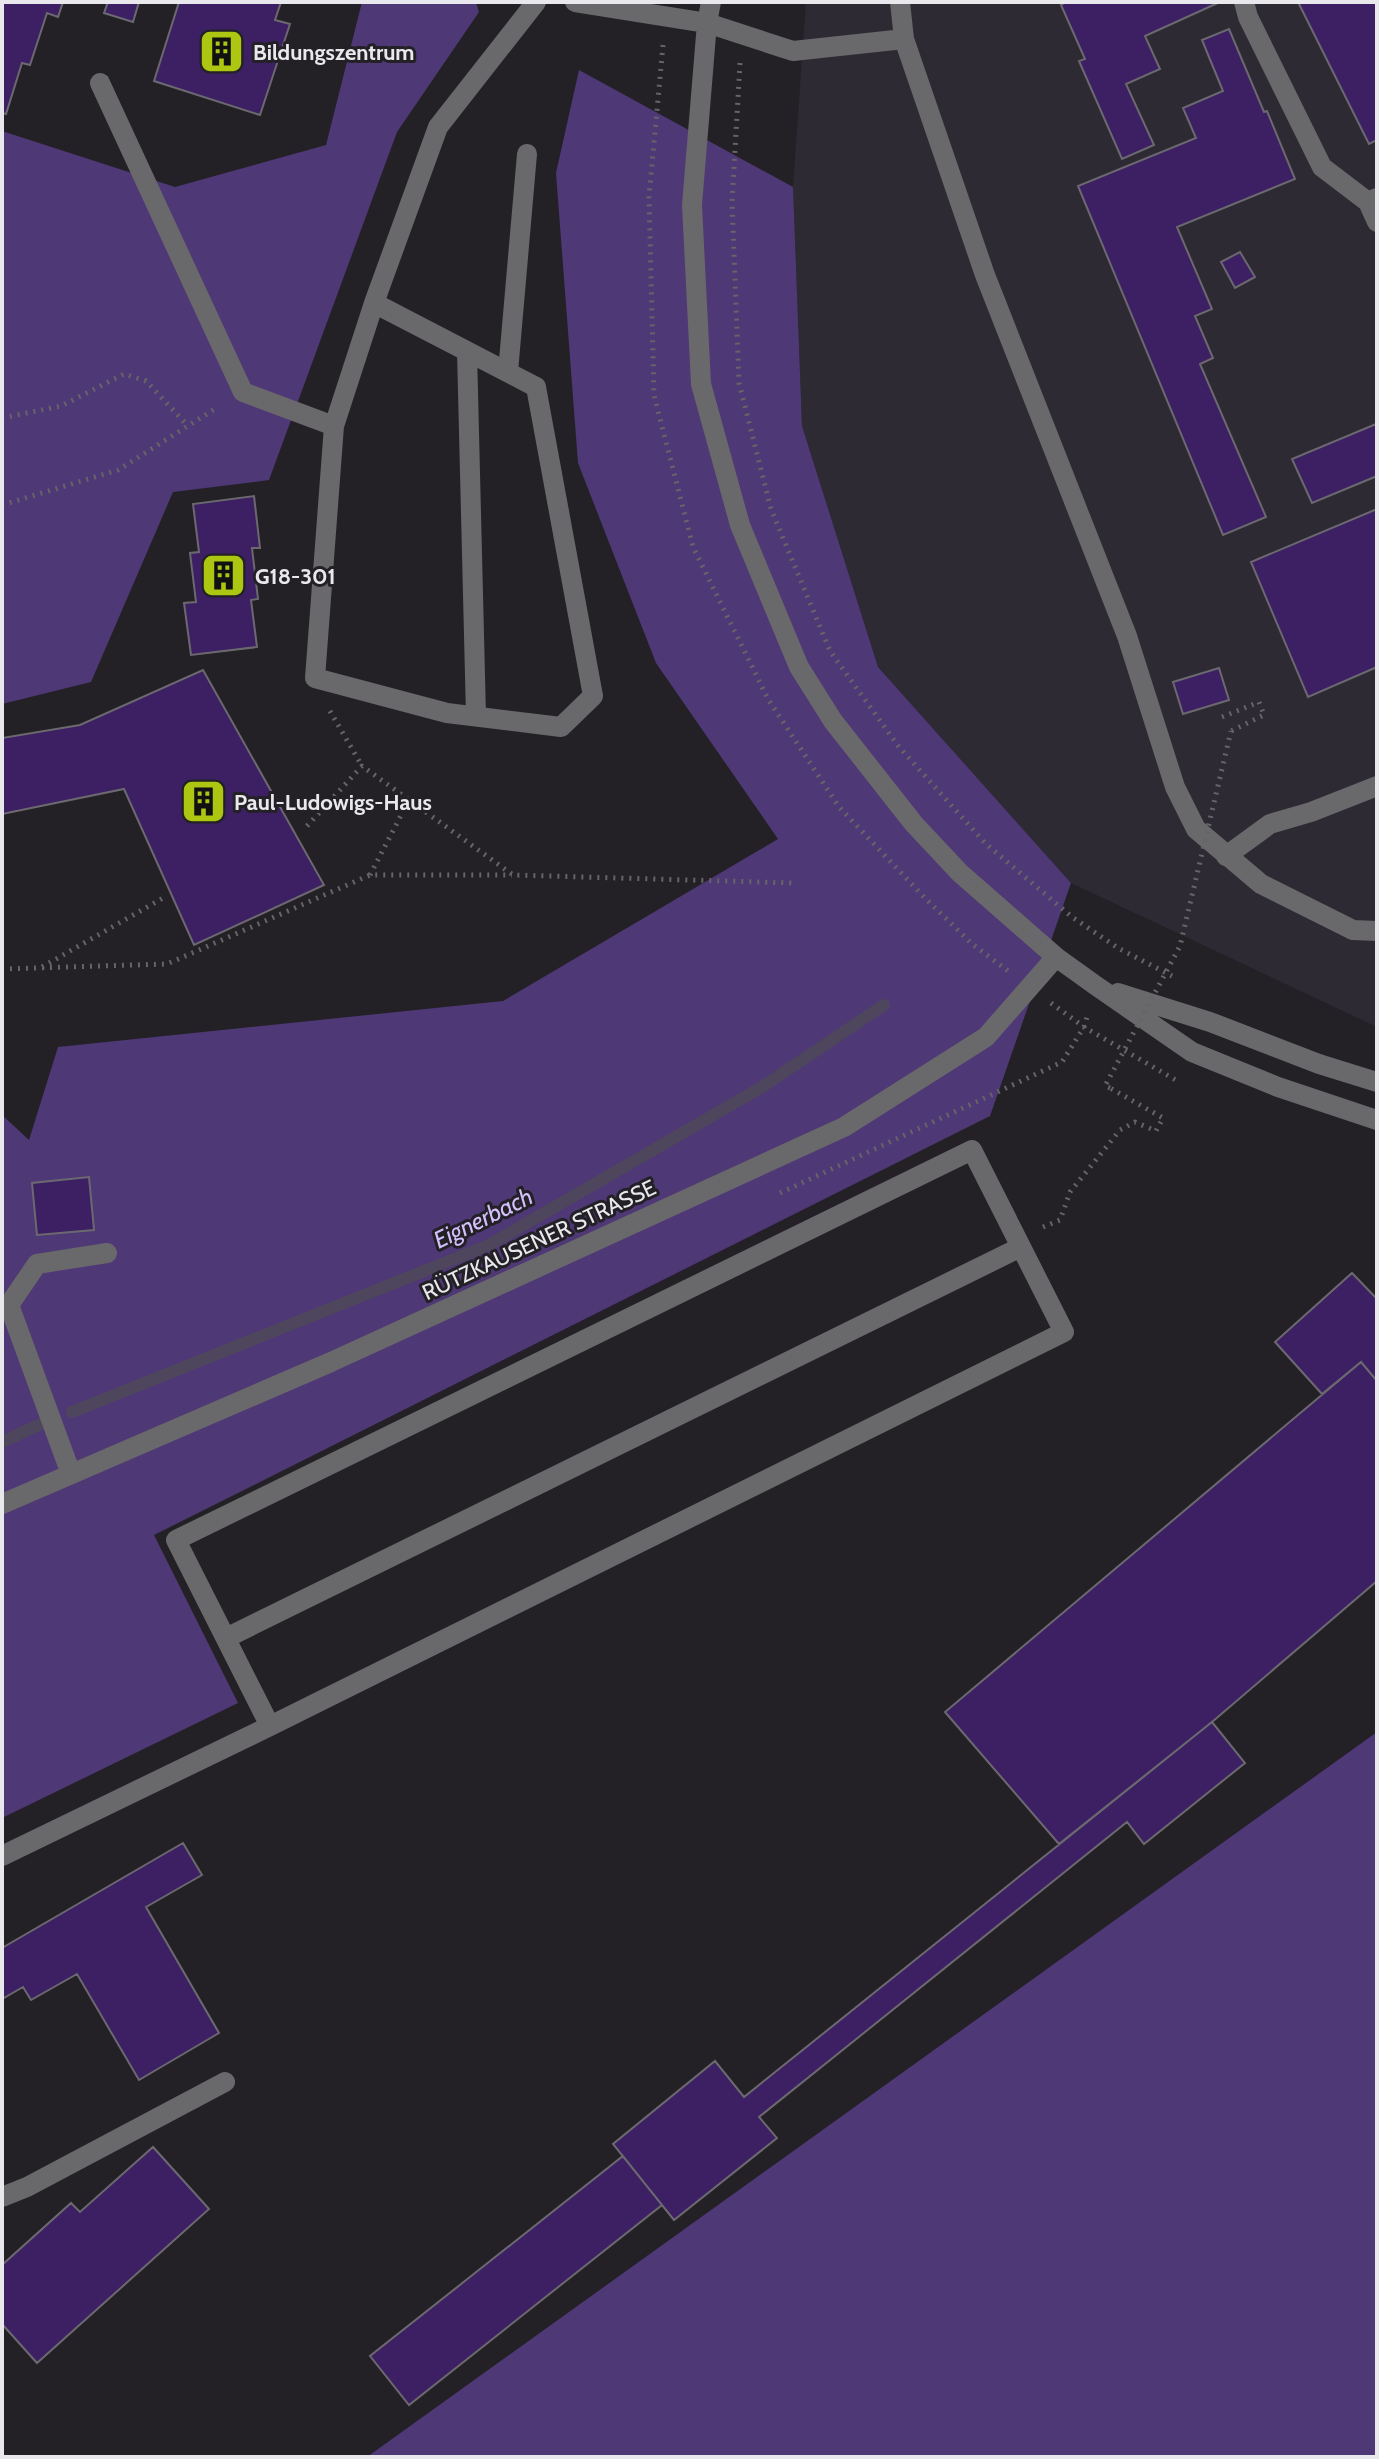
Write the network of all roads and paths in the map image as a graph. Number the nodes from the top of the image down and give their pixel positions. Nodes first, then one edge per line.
1 (536, 2) edge
2 (575, 2) edge
3 (711, 2) edge
4 (900, 2) edge
5 (1244, 2) edge
6 (665, 16) junction
7 (707, 23) junction
8 (742, 35) junction
9 (904, 39) junction
10 (100, 83) dead end
11 (527, 154) dead end
12 (1372, 200) edge
13 (1377, 222) edge
14 (374, 303) junction
15 (467, 351) junction
16 (508, 372) junction
17 (2, 418) edge
18 (334, 426) junction
19 (2, 505) edge
20 (315, 678) junction
21 (476, 716) junction
22 (1222, 717) dead end
23 (362, 766) junction
24 (1377, 786) edge
25 (409, 800) junction
26 (307, 826) dead end
27 (1226, 856) junction
28 (370, 875) junction
29 (513, 875) junction
30 (795, 883) dead end
31 (163, 898) dead end
32 (1377, 931) edge
33 (1056, 957) junction
34 (40, 968) junction
35 (2, 969) edge
36 (1176, 978) dead end
37 (1095, 985) junction
38 (1029, 987) junction
39 (1377, 1082) edge
40 (1187, 1084) dead end
41 (1377, 1120) edge
42 (1019, 1243) junction
43 (107, 1253) dead end
44 (6, 1295) edge
45 (71, 1474) junction
46 (2, 1504) edge
47 (226, 1638) junction
48 (270, 1726) junction
49 (2, 1856) edge
50 (225, 2082) dead end
51 (2, 2197) edge

1 - 14 street
2 - 6 street
3 - 7 street
4 - 9 street
5 - 12 street
6 - 7 street
6 - 38 path
7 - 8 street
7 - 33 street
8 - 9 street
8 - 36 path
9 - 27 street
10 - 18 street
11 - 16 street
12 - 13 street
14 - 15 street
14 - 18 street
15 - 16 street
15 - 21 street
16 - 21 street
17 - 19 path
18 - 20 street
20 - 21 street
20 - 23 path
22 - 42 path, bridge
23 - 25 path
23 - 26 path
24 - 27 street
25 - 28 path
25 - 29 path
27 - 32 street
28 - 29 path
28 - 34 path
29 - 30 path
31 - 34 path
33 - 37 street
33 - 38 street, RÜTZKAUSENER STRASSE
34 - 35 path
37 - 39 street
37 - 41 street
38 - 40 path
38 - 45 street, RÜTZKAUSENER STRASSE
42 - 47 street
42 - 47 street
42 - 48 street
43 - 44 street
44 - 45 street
45 - 46 street, RÜTZKAUSENER STRASSE
47 - 48 street
48 - 49 street
50 - 51 street

